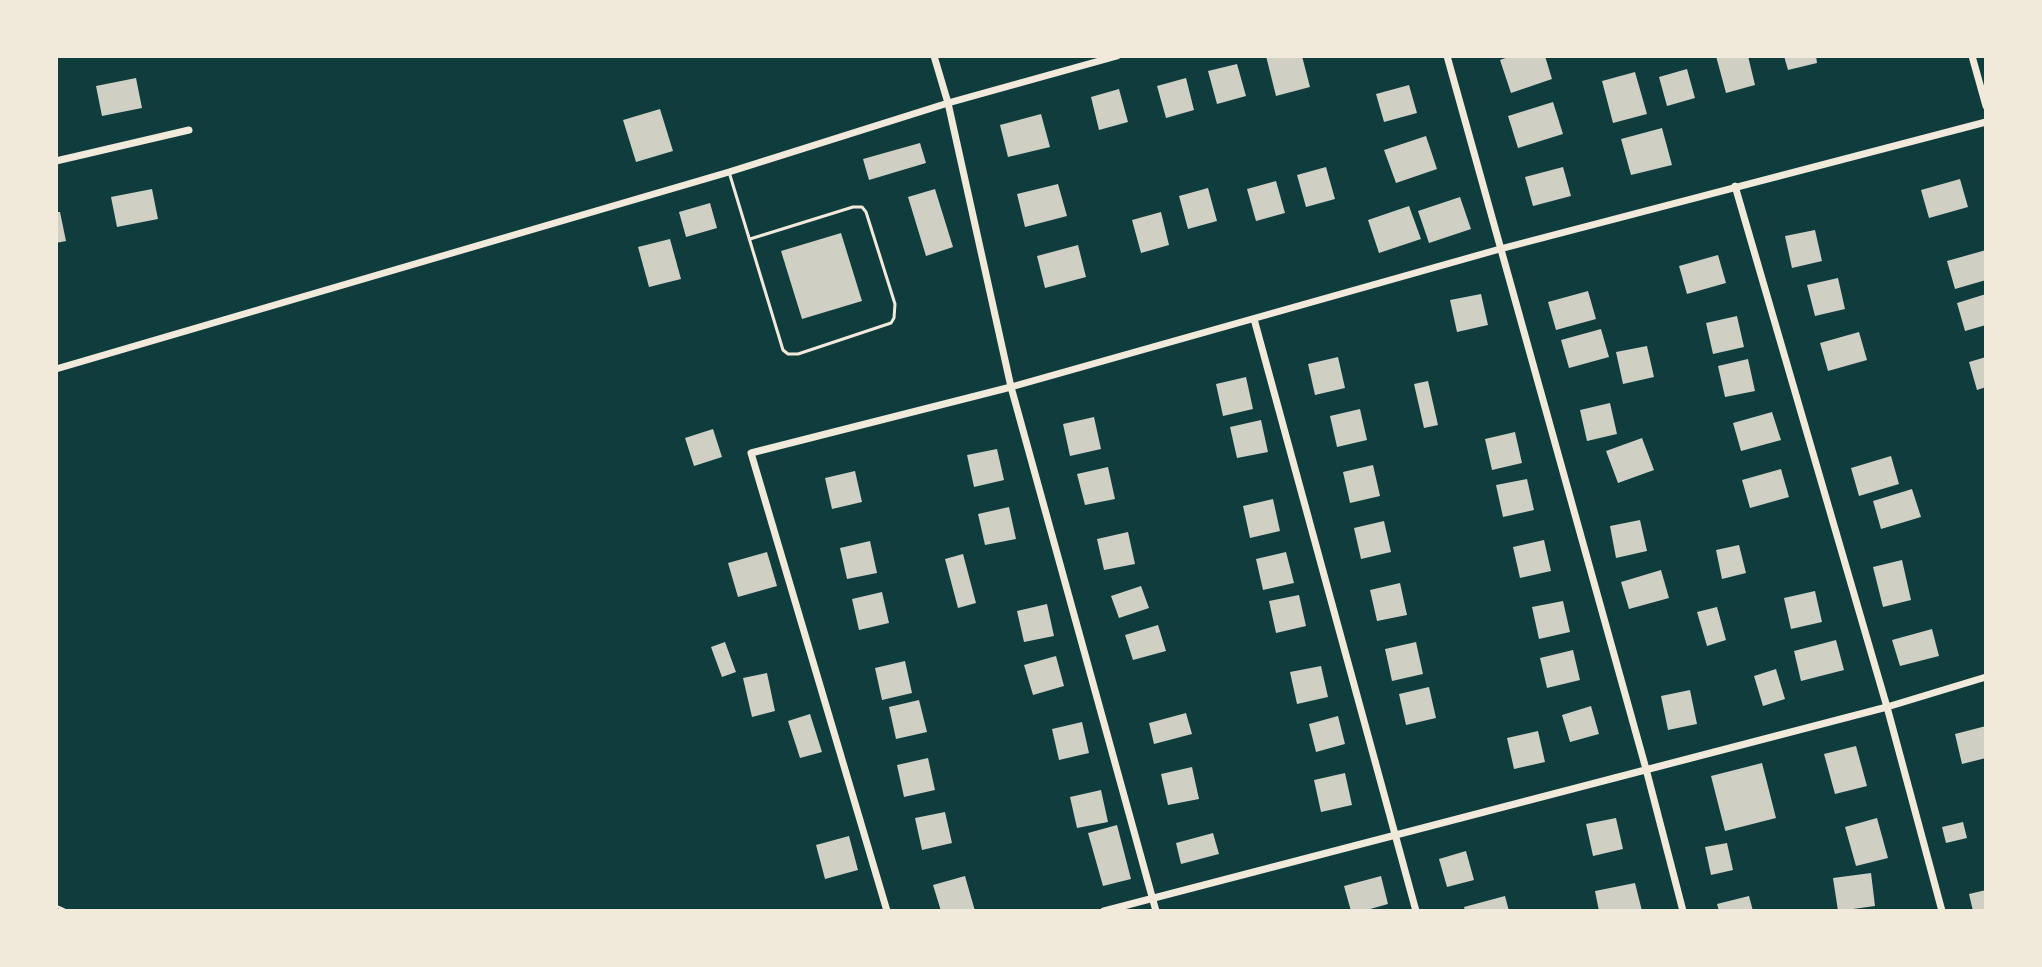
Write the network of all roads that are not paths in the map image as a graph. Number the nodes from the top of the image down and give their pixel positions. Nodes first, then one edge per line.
1 (934, 56) edge
2 (1117, 56) edge
3 (1447, 56) edge
4 (1972, 56) edge
5 (948, 103) junction
6 (1986, 106) edge
7 (1986, 122) edge
8 (189, 130) dead end
9 (56, 161) edge
10 (729, 172) junction
11 (1735, 186) junction
12 (750, 239) junction
13 (1500, 249) junction
14 (1254, 319) junction
15 (56, 369) edge
16 (1011, 387) junction
17 (1986, 677) edge
18 (1887, 707) junction
19 (1646, 769) junction
20 (1395, 835) junction
21 (1152, 898) junction
22 (56, 906) edge
23 (67, 911) edge
24 (887, 911) edge
25 (1104, 911) edge
26 (1156, 911) edge
27 (1416, 911) edge
28 (1683, 911) edge
29 (1942, 911) edge

1 - 5 street
2 - 5 street
3 - 13 street
4 - 6 street
5 - 10 street
5 - 16 street
7 - 11 street
8 - 9 street
10 - 12 lane
10 - 15 street
11 - 13 street
11 - 18 street
12 - 12 lane
13 - 14 street
13 - 19 street
14 - 16 street
14 - 20 street
16 - 21 street
16 - 24 street
17 - 18 street
18 - 19 street
18 - 29 street
19 - 20 street
19 - 28 street
20 - 21 street
20 - 27 street
21 - 25 street
21 - 26 street
22 - 23 lane

